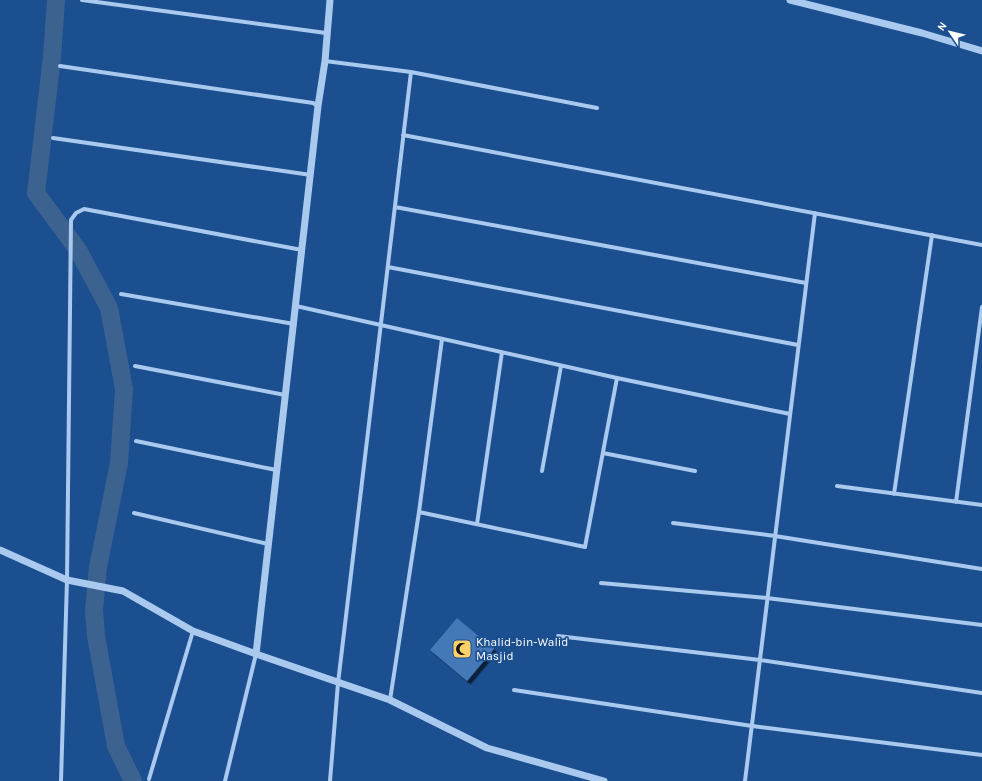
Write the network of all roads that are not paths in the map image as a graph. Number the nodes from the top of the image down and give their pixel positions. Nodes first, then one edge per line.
1 (82, 0) edge
2 (330, 0) edge
3 (790, 0) edge
4 (326, 33) junction
5 (982, 51) edge
6 (325, 62) junction
7 (60, 66) dead end
8 (411, 72) junction
9 (318, 106) junction
10 (597, 108) dead end
11 (403, 135) junction
12 (53, 138) dead end
13 (311, 175) junction
14 (395, 207) junction
15 (815, 213) junction
16 (932, 235) junction
17 (982, 245) edge
18 (302, 250) junction
19 (388, 267) junction
20 (806, 283) junction
21 (121, 294) dead end
22 (296, 306) junction
23 (982, 307) edge
24 (294, 324) junction
25 (381, 325) junction
26 (442, 339) junction
27 (798, 345) junction
28 (502, 352) junction
29 (135, 366) dead end
30 (560, 366) junction
31 (618, 378) junction
32 (285, 395) junction
33 (790, 414) junction
34 (136, 441) dead end
35 (603, 453) junction
36 (276, 470) junction
37 (542, 471) dead end
38 (695, 471) dead end
39 (837, 486) dead end
40 (894, 494) junction
41 (956, 502) junction
42 (982, 505) edge
43 (419, 512) junction
44 (134, 513) dead end
45 (674, 523) dead end
46 (477, 524) junction
47 (775, 536) junction
48 (268, 544) junction
49 (0, 550) edge
50 (982, 569) edge
51 (67, 580) junction
52 (601, 583) dead end
53 (767, 598) junction
54 (982, 625) edge
55 (193, 631) junction
56 (558, 636) dead end
57 (256, 654) junction
58 (760, 660) junction
59 (338, 683) junction
60 (514, 690) dead end
61 (982, 693) edge
62 (390, 700) junction
63 (752, 726) junction
64 (982, 755) edge
65 (149, 779) dead end
66 (61, 781) edge
67 (225, 781) edge
68 (330, 781) edge
69 (604, 781) edge
70 (745, 781) edge

1 - 4 street
2 - 4 street
3 - 5 street
4 - 6 street
6 - 8 street
6 - 9 street
7 - 9 street
8 - 10 street
8 - 11 street
9 - 13 street
11 - 14 street
11 - 15 street
12 - 13 street
13 - 18 street
14 - 19 street
14 - 20 street
15 - 16 street
15 - 20 street
16 - 17 street
16 - 40 street
18 - 22 street
18 - 51 street
19 - 25 street
19 - 27 street
20 - 27 street
21 - 24 street
22 - 24 street
22 - 25 street
23 - 41 street
24 - 32 street
25 - 26 street
25 - 59 street
26 - 28 street
26 - 43 street
27 - 33 street
28 - 30 street
28 - 46 street
29 - 32 street
30 - 31 street
30 - 37 street
31 - 33 street
31 - 35 street
32 - 36 street
33 - 47 street
34 - 36 street
35 - 38 street
35 - 46 street
36 - 48 street
39 - 40 street
40 - 41 street
41 - 42 street
43 - 46 street
43 - 62 street
44 - 48 street
45 - 47 street
47 - 50 street
47 - 53 street
48 - 57 street
49 - 51 street
51 - 55 street
51 - 66 street
52 - 53 street
53 - 54 street
53 - 58 street
55 - 57 street
55 - 65 street
56 - 58 street
57 - 59 street
57 - 67 street
58 - 61 street
58 - 63 street
59 - 62 street
59 - 68 street
60 - 63 street
62 - 69 street
63 - 64 street
63 - 70 street

